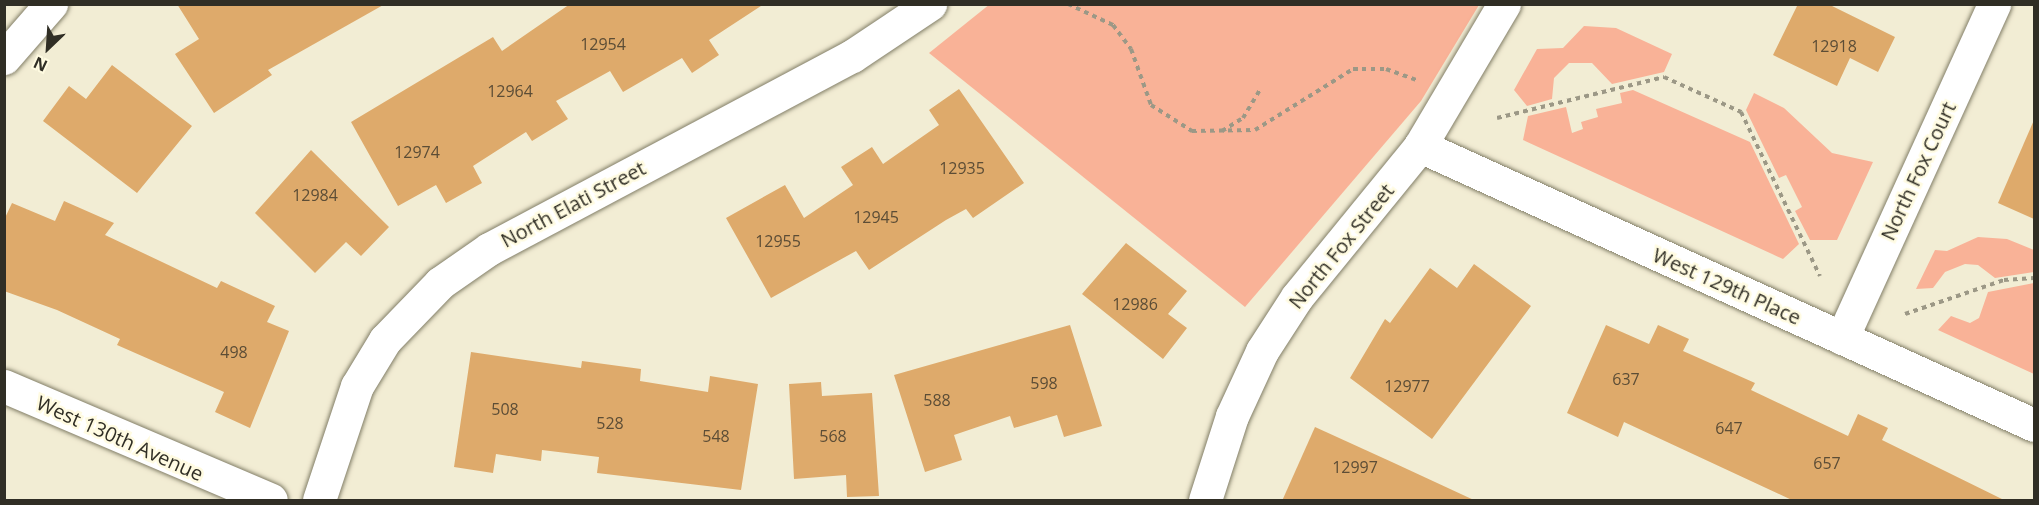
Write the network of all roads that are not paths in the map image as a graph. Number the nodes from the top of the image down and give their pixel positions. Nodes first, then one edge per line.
1 (51, 4) edge
2 (930, 4) edge
3 (1504, 4) edge
4 (1994, 4) edge
5 (4, 58) edge
6 (1420, 146) junction
7 (1842, 338) junction
8 (4, 386) edge
9 (2034, 425) edge
10 (271, 501) edge
11 (319, 501) edge
12 (1205, 501) edge

1 - 5 street
2 - 11 street, North Elati Street
3 - 6 street, North Fox Street
4 - 7 street, North Fox Court
6 - 7 street, West 129th Place
6 - 12 street, North Fox Street
7 - 9 street, West 129th Place
8 - 10 street, West 130th Avenue

